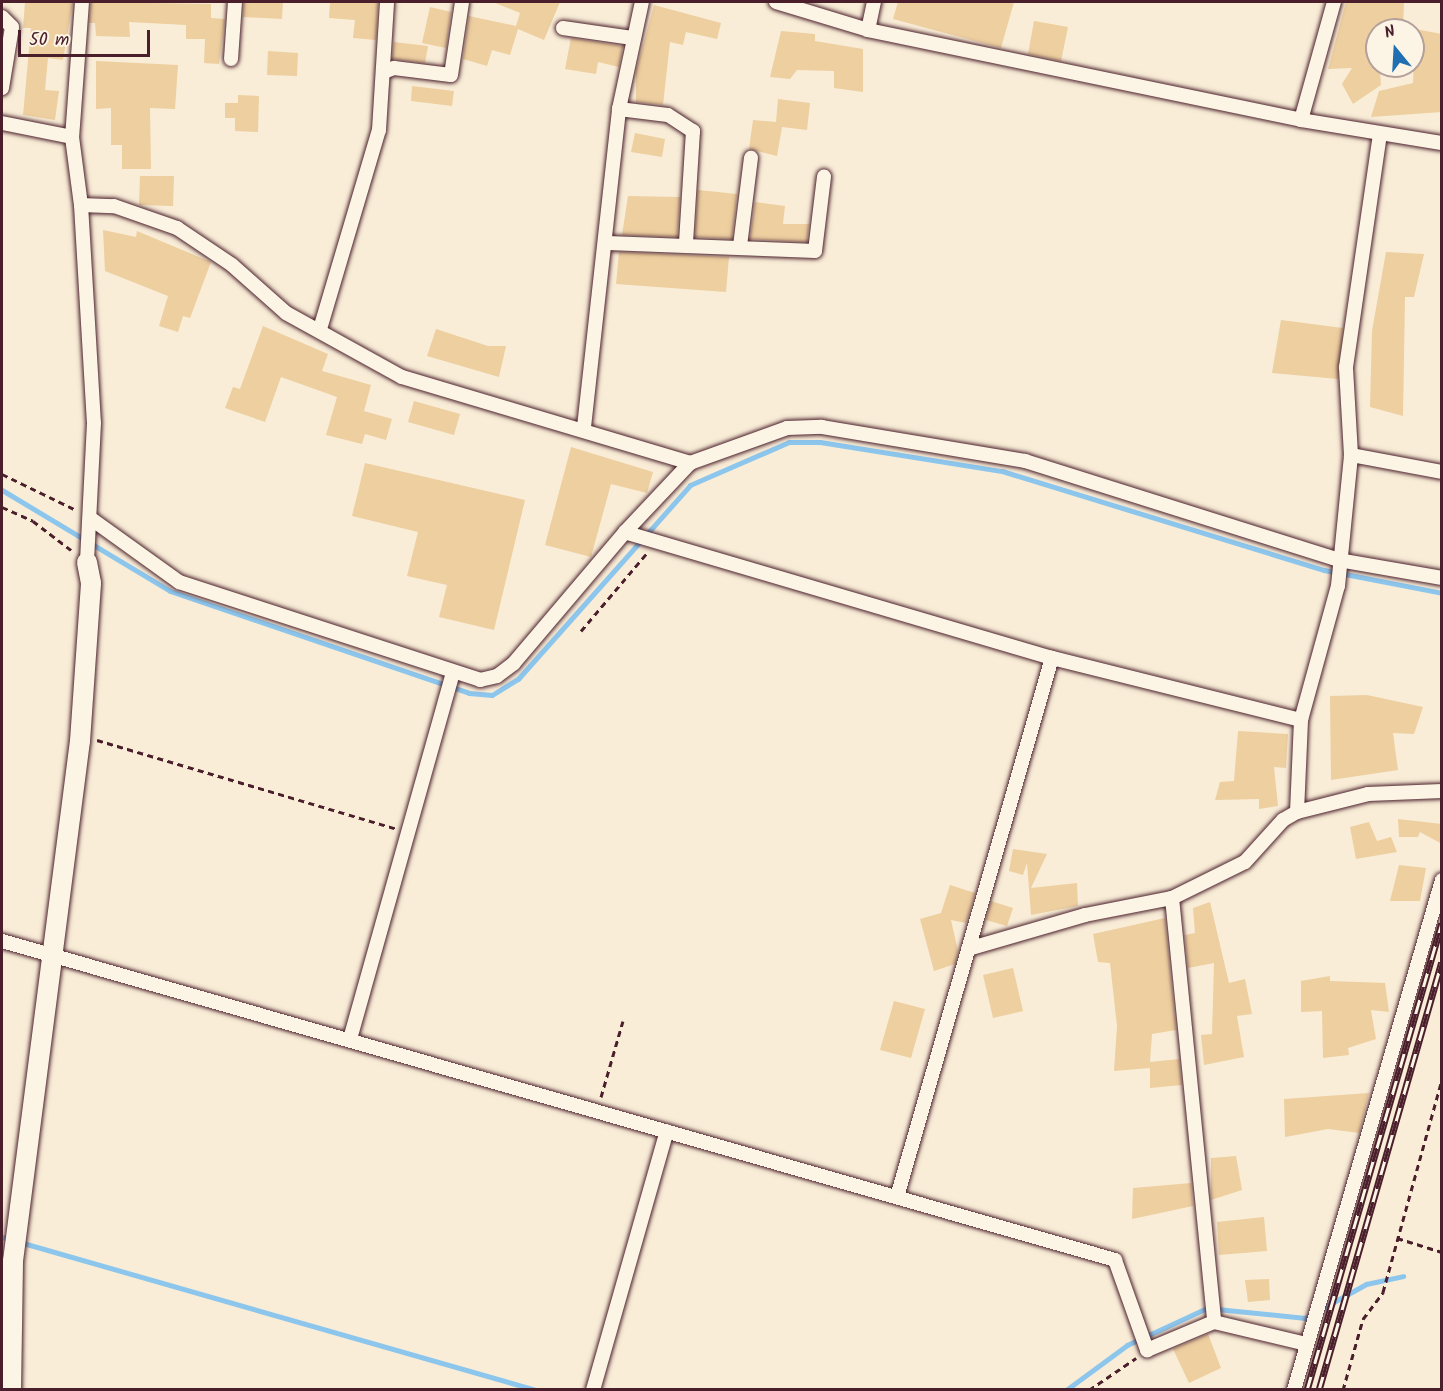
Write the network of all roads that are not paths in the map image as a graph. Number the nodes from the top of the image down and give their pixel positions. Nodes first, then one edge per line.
1 (82, 2) edge
2 (235, 2) edge
3 (387, 2) edge
4 (462, 2) edge
5 (642, 2) edge
6 (776, 2) edge
7 (874, 2) edge
8 (1334, 2) edge
9 (2, 17) edge
10 (563, 28) dead end
11 (868, 30) junction
12 (632, 38) junction
13 (231, 59) dead end
14 (384, 72) junction
15 (2, 88) edge
16 (620, 110) junction
17 (1301, 120) junction
18 (2, 123) edge
19 (1380, 134) junction
20 (72, 137) junction
21 (1442, 143) edge
22 (752, 158) dead end
23 (824, 177) dead end
24 (81, 205) junction
25 (608, 243) junction
26 (686, 243) junction
27 (740, 246) junction
28 (320, 329) junction
29 (584, 427) junction
30 (1351, 455) junction
31 (690, 463) junction
32 (1442, 472) edge
33 (90, 521) junction
34 (629, 533) junction
35 (88, 557) joint
36 (1339, 563) junction
37 (1442, 578) edge
38 (1052, 658) junction
39 (452, 676) junction
40 (1300, 720) junction
41 (1442, 791) edge
42 (1298, 812) junction
43 (1442, 880) edge
44 (1172, 898) junction
45 (2, 941) edge
46 (968, 949) junction
47 (54, 956) junction
48 (350, 1039) junction
49 (667, 1131) junction
50 (897, 1197) junction
51 (1214, 1319) junction
52 (1306, 1344) junction
53 (11, 1389) edge
54 (593, 1389) edge
55 (1294, 1389) edge

1 - 20 street
2 - 13 street
3 - 14 street
4 - 14 street
5 - 12 street
6 - 11 street
7 - 11 street
8 - 17 street
9 - 15 street
10 - 12 street
11 - 17 street
12 - 16 street
14 - 28 street
16 - 25 street
16 - 26 street
17 - 19 street
18 - 20 street
19 - 21 street
19 - 30 street
20 - 24 street
22 - 27 street
23 - 27 street
24 - 28 street
24 - 33 street
25 - 26 street
25 - 29 street
26 - 27 street
28 - 29 street
29 - 31 street
30 - 32 street
30 - 36 street
31 - 34 street
31 - 36 street
33 - 35 street
33 - 39 street
34 - 38 street
34 - 39 street
35 - 47 street
36 - 37 street
36 - 40 street
38 - 40 street
38 - 46 street
39 - 48 street
40 - 42 street
41 - 42 street
42 - 44 street
43 - 52 street
44 - 46 street
44 - 51 street
45 - 47 street
46 - 50 street
47 - 48 street
47 - 53 street
48 - 49 street
49 - 50 street
49 - 54 street
50 - 51 street
51 - 52 street
52 - 55 street

